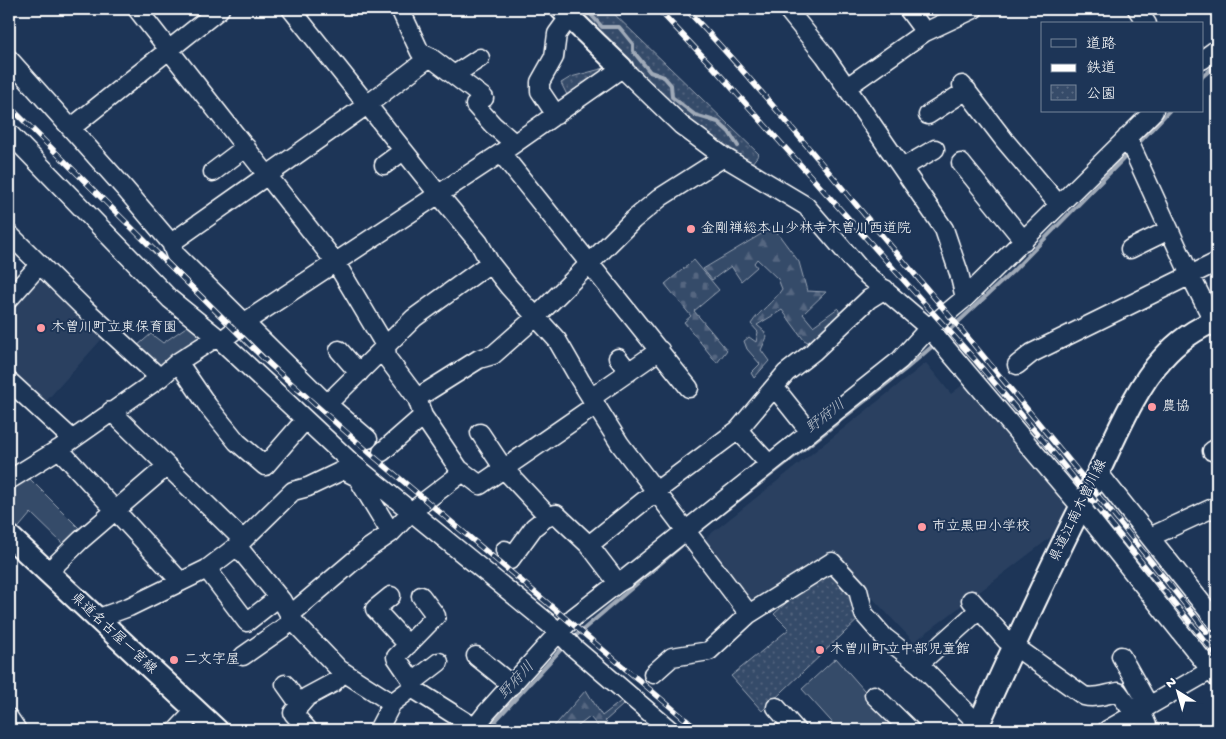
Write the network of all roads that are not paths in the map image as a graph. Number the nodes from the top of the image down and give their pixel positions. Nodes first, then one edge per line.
1 (137, 9) edge
2 (220, 9) edge
3 (291, 9) edge
4 (400, 9) edge
5 (787, 9) edge
6 (908, 9) edge
7 (974, 9) edge
8 (1137, 9) edge
9 (565, 12) edge
10 (1146, 22) edge
11 (925, 32) junction
12 (169, 49) junction
13 (1217, 49) edge
14 (430, 57) junction
15 (480, 58) dead end
16 (9, 59) edge
17 (1204, 59) edge
18 (622, 68) junction
19 (454, 75) junction
20 (847, 87) junction
21 (367, 105) junction
22 (1153, 112) edge
23 (556, 115) junction
24 (928, 115) dead end
25 (71, 128) junction
26 (9, 133) edge
27 (1130, 144) junction
28 (246, 147) junction
29 (507, 148) junction
30 (935, 149) dead end
31 (403, 151) junction
32 (724, 157) junction
33 (961, 162) dead end
34 (384, 165) dead end
35 (902, 168) junction
36 (213, 172) dead end
37 (267, 175) junction
38 (438, 195) junction
39 (1059, 205) junction
40 (1169, 230) junction
41 (9, 234) edge
42 (1024, 241) junction
43 (171, 243) junction
44 (1130, 249) dead end
45 (1217, 262) edge
46 (336, 263) junction
47 (490, 263) junction
48 (40, 264) junction
49 (591, 264) junction
50 (1190, 275) junction
51 (884, 289) junction
52 (965, 298) junction
53 (9, 299) edge
54 (536, 317) junction
55 (245, 322) junction
56 (1216, 323) edge
57 (936, 336) junction
58 (219, 339) junction
59 (386, 348) junction
60 (338, 350) dead end
61 (660, 350) junction
62 (618, 358) dead end
63 (178, 362) junction
64 (1016, 365) dead end
65 (629, 372) junction
66 (359, 373) junction
67 (160, 378) junction
68 (9, 381) edge
69 (689, 388) dead end
70 (775, 388) junction
71 (417, 398) junction
72 (594, 401) junction
73 (327, 404) junction
74 (111, 412) junction
75 (422, 416) junction
76 (305, 420) junction
77 (738, 430) junction
78 (810, 432) junction
79 (480, 433) dead end
80 (368, 439) dead end
81 (66, 444) junction
82 (382, 452) dead end
83 (769, 464) junction
84 (167, 466) junction
85 (348, 467) junction
86 (504, 469) junction
87 (463, 472) junction
88 (1098, 472) junction
89 (9, 480) edge
90 (655, 492) junction
91 (1080, 506) junction
92 (1217, 506) edge
93 (116, 510) junction
94 (412, 511) junction
95 (548, 516) junction
96 (391, 533) junction
97 (9, 536) edge
98 (690, 536) junction
99 (1150, 536) junction
100 (240, 543) junction
101 (589, 545) junction
102 (505, 550) dead end
103 (206, 569) junction
104 (48, 572) junction
105 (180, 582) junction
106 (618, 583) junction
107 (391, 596) dead end
108 (421, 596) dead end
109 (279, 597) junction
110 (749, 614) junction
111 (292, 618) junction
112 (96, 619) junction
113 (1217, 622) edge
114 (565, 638) junction
115 (408, 644) junction
116 (1014, 646) junction
117 (243, 656) dead end
118 (476, 656) dead end
119 (1121, 656) dead end
120 (439, 662) dead end
121 (919, 664) junction
122 (344, 672) junction
123 (653, 674) dead end
124 (1216, 674) edge
125 (285, 684) dead end
126 (412, 685) junction
127 (512, 685) junction
128 (874, 695) dead end
129 (392, 703) junction
130 (300, 705) junction
131 (776, 707) dead end
132 (1142, 710) junction
133 (196, 711) junction
134 (979, 728) edge
135 (474, 729) edge
136 (177, 730) edge
137 (217, 730) edge
138 (308, 730) edge
139 (378, 730) edge
140 (670, 730) edge
141 (796, 730) edge
142 (910, 730) edge
143 (1107, 730) edge
144 (1149, 730) edge

1 - 12 street
2 - 12 street
3 - 21 street
4 - 14 street
5 - 20 street
6 - 11 street
7 - 11 street
8 - 10 street
9 - 18 main road
9 - 23 street
11 - 20 street
12 - 25 street
12 - 28 street
13 - 17 street
14 - 19 street
14 - 21 street
15 - 19 street
16 - 25 street
18 - 23 street
18 - 32 street
19 - 29 street
20 - 35 street
21 - 31 street
21 - 37 street
22 - 27 street
23 - 29 street
24 - 39 street
25 - 43 street
26 - 58 street
27 - 39 street
27 - 40 street
28 - 36 street
28 - 37 street
29 - 38 street
29 - 49 street
30 - 35 street
31 - 34 street
31 - 38 street
32 - 49 street
32 - 51 street
33 - 42 street
35 - 52 street
37 - 43 street
37 - 46 street
38 - 46 street
38 - 47 street
39 - 42 street
40 - 44 street
40 - 50 street
41 - 48 street
42 - 52 street
43 - 55 street
45 - 50 street
46 - 55 street
46 - 59 street
47 - 54 street
47 - 59 street
48 - 53 street
48 - 67 street
49 - 54 street
49 - 61 street
50 - 56 street
50 - 64 street
51 - 57 street
51 - 70 street
52 - 57 street
54 - 71 street
54 - 72 street
55 - 58 street
55 - 73 street
56 - 88 main road, 県道江南木曽川線
57 - 78 street
57 - 91 street
58 - 63 street
58 - 76 street
59 - 66 street
59 - 71 street
60 - 66 street
61 - 65 street
61 - 69 street
62 - 65 street
63 - 67 street
63 - 76 street
65 - 72 street
66 - 73 street
67 - 74 street
68 - 81 street
70 - 77 street
70 - 78 street
71 - 75 street
72 - 86 street
72 - 90 street
73 - 80 street
74 - 81 street
74 - 84 street
75 - 82 street
75 - 87 street
76 - 85 street
77 - 83 street
77 - 90 street
78 - 83 street
79 - 86 street
81 - 89 street
81 - 93 street
83 - 98 street
84 - 93 street
84 - 100 street
85 - 94 street
85 - 96 street
85 - 100 street
86 - 87 street
86 - 95 street
87 - 94 street
88 - 91 main road, 県道江南木曽川線
88 - 99 street
90 - 98 street
90 - 101 street
91 - 116 main road, 県道江南木曽川線
91 - 124 street
92 - 99 street
93 - 104 street
93 - 105 street
94 - 96 street
94 - 114 street
95 - 101 street
95 - 102 street
96 - 111 street
97 - 104 main road, 県道名古屋一宮線
98 - 106 street
98 - 110 street
99 - 113 street
100 - 103 street
100 - 109 street
101 - 106 street
103 - 105 street
103 - 109 street
104 - 112 main road, 県道名古屋一宮線
105 - 112 street
106 - 114 street
107 - 115 street
108 - 115 street
109 - 111 street
110 - 121 street
110 - 123 street
111 - 117 street
111 - 122 street
112 - 133 main road, 県道名古屋一宮線
114 - 127 street
114 - 140 street
115 - 126 street
116 - 121 street
116 - 132 street
116 - 134 main road, 県道江南木曽川線
118 - 127 street
119 - 132 street
120 - 126 street
121 - 134 street
122 - 129 street
122 - 130 street
124 - 132 street
125 - 130 street
126 - 129 street
126 - 135 street
127 - 135 street
128 - 142 street
129 - 139 street
130 - 138 street
131 - 141 street
132 - 143 street
132 - 144 street
133 - 136 street
133 - 137 main road, 県道名古屋一宮線

